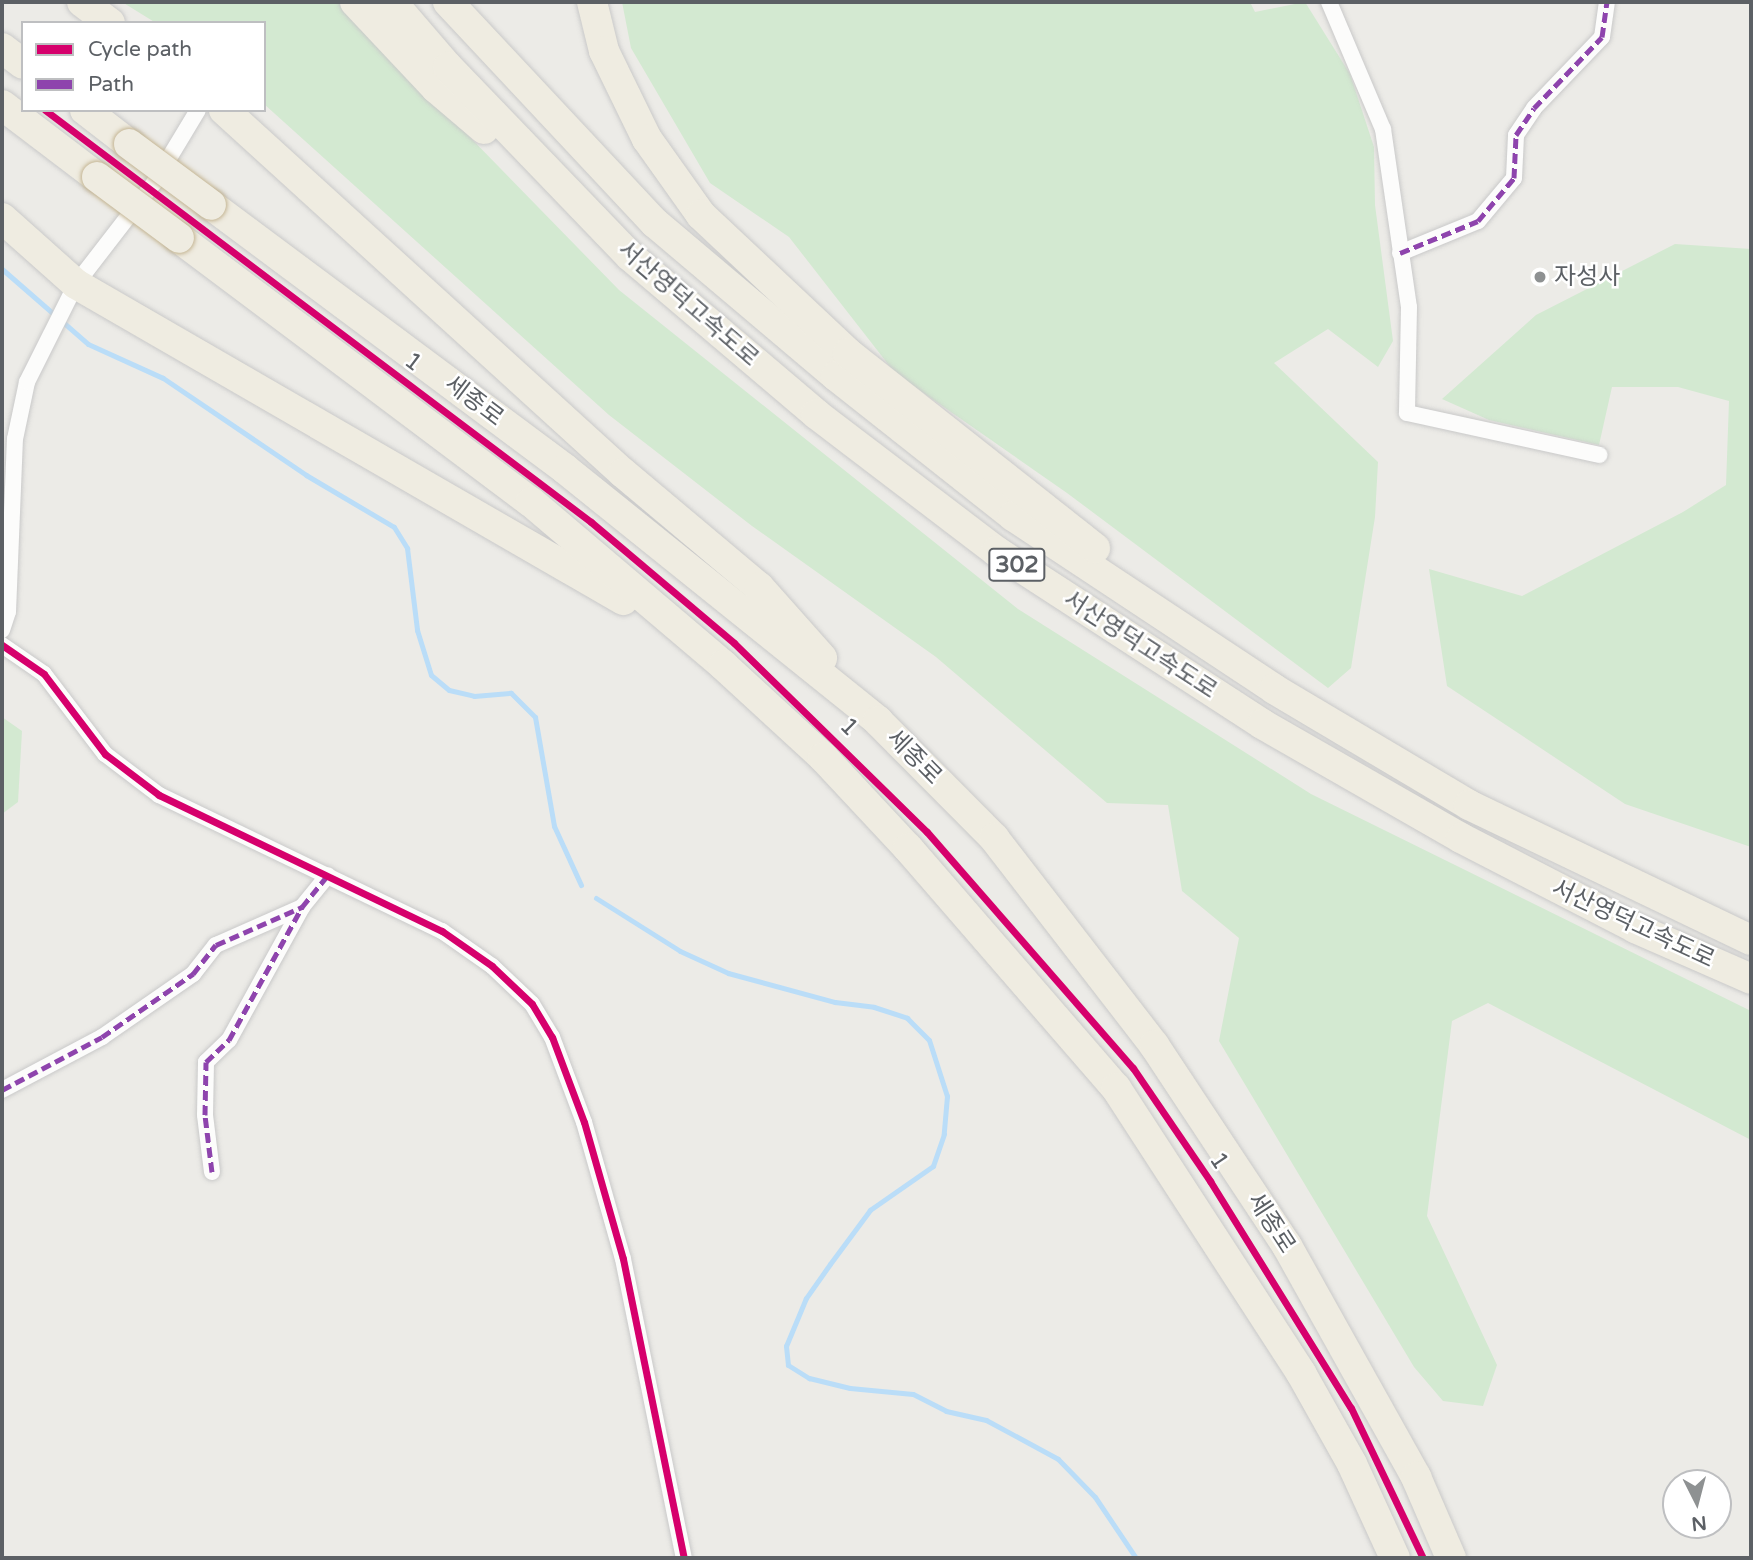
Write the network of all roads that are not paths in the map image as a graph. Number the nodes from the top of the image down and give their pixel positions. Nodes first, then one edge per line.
1 (82, 2) edge
2 (355, 2) edge
3 (392, 2) edge
4 (449, 2) edge
5 (592, 2) edge
6 (1329, 2) edge
7 (1607, 2) edge
8 (107, 21) edge
9 (2, 48) edge
10 (21, 62) edge
11 (2, 105) edge
12 (88, 112) edge
13 (197, 112) edge
14 (226, 112) edge
15 (2, 218) edge
16 (1400, 253) junction
17 (630, 256) junction
18 (71, 295) junction
19 (1599, 455) dead end
20 (2, 630) edge
21 (2, 645) edge
22 (723, 665) junction
23 (1274, 689) junction
24 (878, 721) junction
25 (328, 876) junction
26 (302, 907) junction
27 (1751, 940) edge
28 (1751, 979) edge
29 (2, 1090) edge
30 (212, 1172) dead end
31 (684, 1558) edge
32 (1395, 1558) edge
33 (1451, 1558) edge

1 - 8 highway
2 - 17 highway
3 - 17 highway, 서산영덕고속도로 / 302
4 - 23 highway, 서산영덕고속도로 / 302
5 - 23 highway
6 - 16 street
7 - 16 street
9 - 10 highway
11 - 22 highway, 세종로, bridge
12 - 24 highway, 세종로, bridge
13 - 18 street
14 - 24 highway
15 - 18 highway
16 - 19 street
17 - 28 highway, 서산영덕고속도로 / 302
18 - 20 street
18 - 22 highway
21 - 25 street
22 - 32 highway, 세종로
23 - 27 highway, 서산영덕고속도로 / 302
24 - 33 highway, 세종로
25 - 26 street
25 - 31 street
26 - 29 street
26 - 30 street

